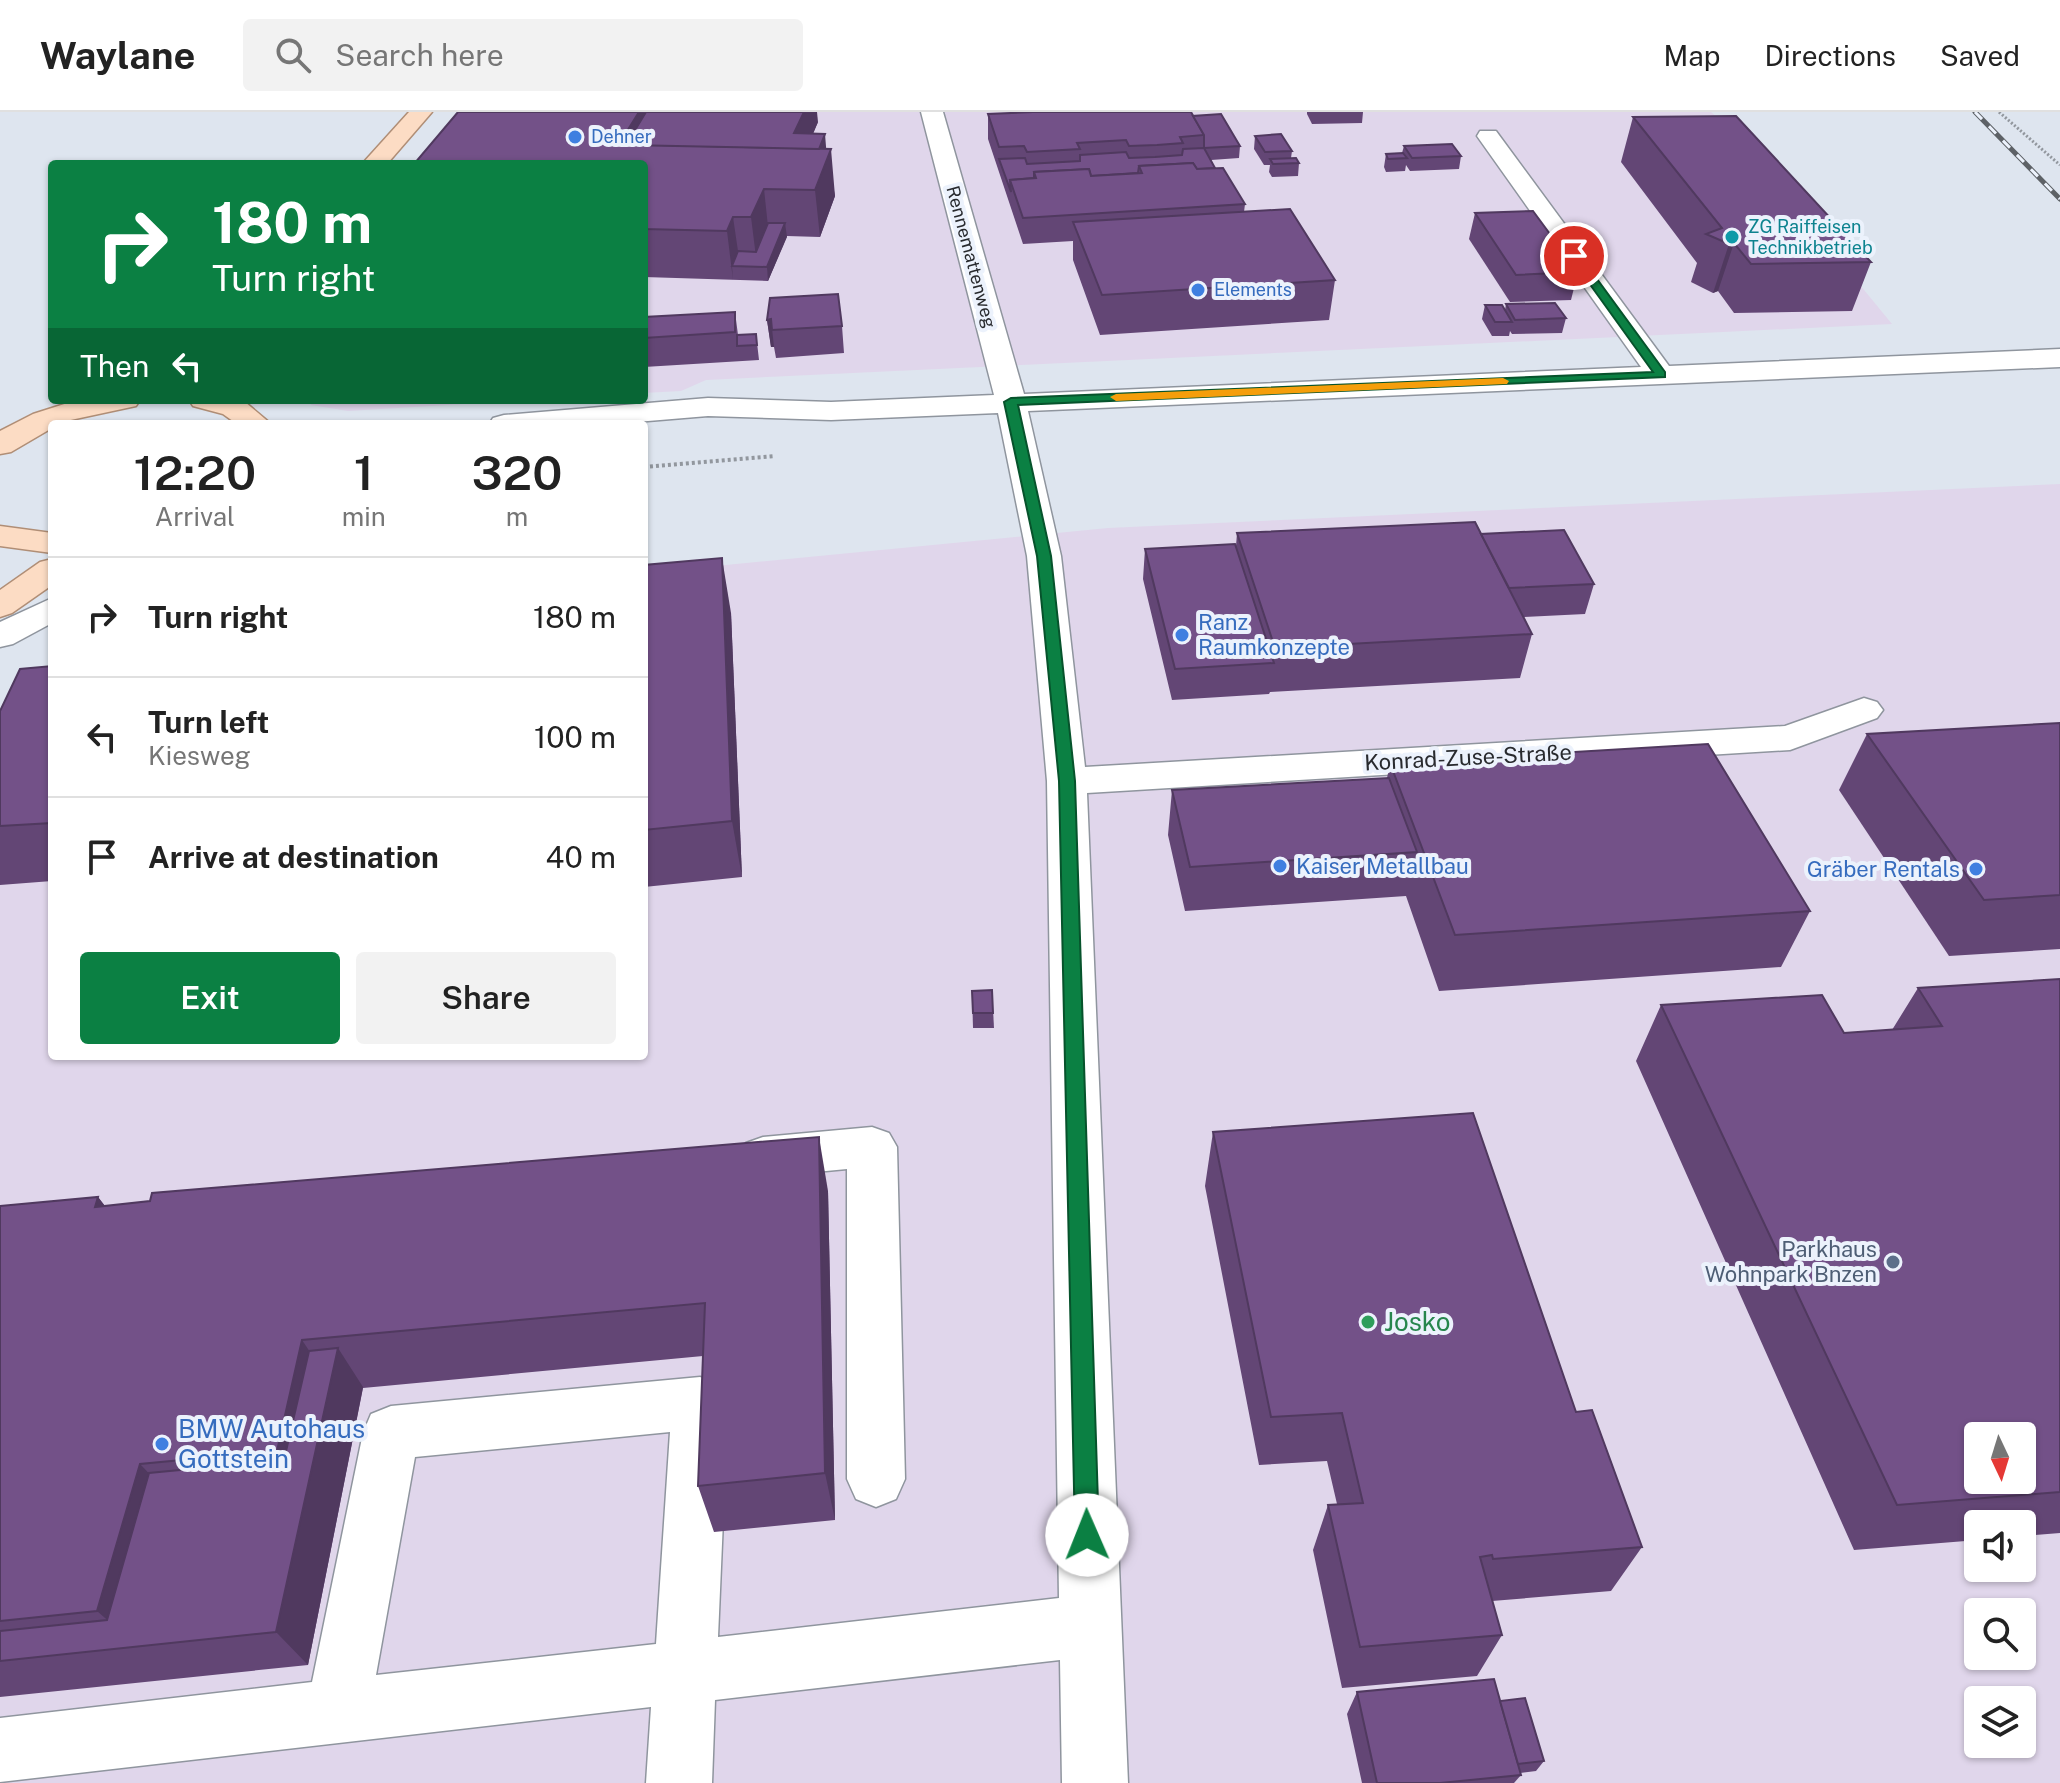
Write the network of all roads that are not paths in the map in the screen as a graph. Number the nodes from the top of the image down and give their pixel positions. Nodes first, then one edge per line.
1 (421, 112) edge
2 (932, 112) edge
3 (1488, 136) dead end
4 (378, 160) edge
5 (2060, 358) edge
6 (1661, 375) junction
7 (1011, 402) junction
8 (104, 404) edge
9 (222, 404) edge
10 (831, 411) junction
11 (55, 420) edge
12 (250, 420) edge
13 (552, 420) edge
14 (48, 422) edge
15 (30, 428) junction
16 (0, 433) edge
17 (648, 438) edge
18 (0, 445) edge
19 (0, 536) edge
20 (48, 542) edge
21 (48, 572) edge
22 (0, 606) edge
23 (48, 611) edge
24 (0, 636) edge
25 (1864, 710) dead end
26 (1067, 781) junction
27 (713, 1161) edge
28 (876, 1479) dead end
29 (1089, 1626) junction
30 (685, 1672) junction
31 (338, 1712) junction
32 (0, 1750) edge
33 (679, 1783) edge
34 (1095, 1783) edge

1 - 4 main road
2 - 7 street, Rennemattenweg
3 - 6 street
5 - 6 street
6 - 7 street
7 - 10 street
7 - 26 street
8 - 11 main road
9 - 12 main road
10 - 13 street
10 - 17 street
14 - 15 main road
15 - 16 street
15 - 18 main road
19 - 20 main road
21 - 22 main road
23 - 24 street
25 - 26 street, Konrad-Zuse-Straße
26 - 29 street
27 - 28 street
29 - 30 street
29 - 34 street
30 - 31 street
30 - 31 street
30 - 33 street
31 - 32 street

